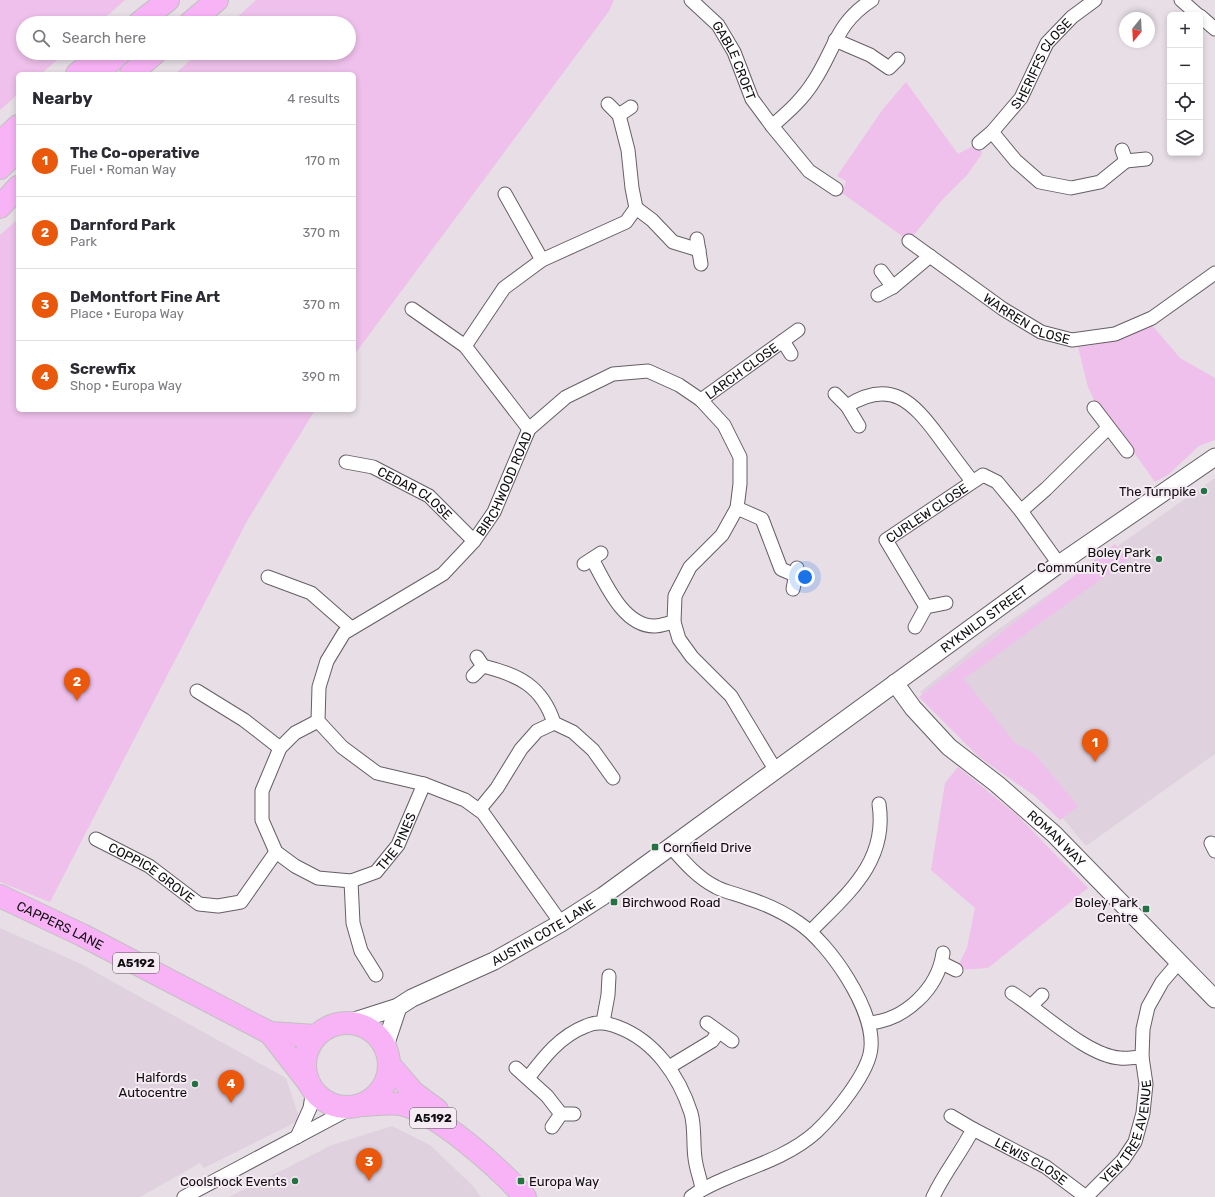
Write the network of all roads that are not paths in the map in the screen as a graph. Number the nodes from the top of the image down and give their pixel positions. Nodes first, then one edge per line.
1 (168, 0) edge
2 (177, 0) edge
3 (217, 0) edge
4 (691, 0) edge
5 (872, 0) edge
6 (1095, 0) edge
7 (1181, 0) edge
8 (1194, 12) edge
9 (148, 16) edge
10 (160, 16) edge
11 (198, 16) edge
12 (1203, 19) edge
13 (1215, 29) edge
14 (834, 40) junction
15 (94, 60) edge
16 (112, 60) edge
17 (148, 60) edge
18 (890, 67) dead end
19 (79, 72) edge
20 (99, 72) edge
21 (133, 72) edge
22 (608, 104) dead end
23 (631, 107) dead end
24 (619, 115) junction
25 (772, 126) junction
26 (16, 128) edge
27 (992, 132) junction
28 (0, 143) edge
29 (979, 143) dead end
30 (16, 152) edge
31 (1146, 159) dead end
32 (0, 168) edge
33 (16, 184) edge
34 (836, 188) dead end
35 (16, 189) edge
36 (505, 194) dead end
37 (0, 200) edge
38 (0, 207) edge
39 (636, 208) junction
40 (909, 241) dead end
41 (930, 256) junction
42 (542, 260) junction
43 (701, 264) dead end
44 (881, 271) dead end
45 (1215, 273) edge
46 (893, 287) junction
47 (878, 295) dead end
48 (412, 309) dead end
49 (798, 330) dead end
50 (783, 341) junction
51 (465, 346) junction
52 (791, 354) dead end
53 (835, 394) dead end
54 (701, 400) junction
55 (847, 406) junction
56 (1094, 408) dead end
57 (859, 426) dead end
58 (1108, 428) junction
59 (529, 429) junction
60 (1128, 451) dead end
61 (1215, 457) edge
62 (346, 462) dead end
63 (972, 481) junction
64 (737, 508) junction
65 (1021, 511) junction
66 (474, 541) junction
67 (592, 558) dead end
68 (1058, 564) junction
69 (268, 577) dead end
70 (792, 589) dead end
71 (946, 603) dead end
72 (926, 607) junction
73 (674, 622) junction
74 (915, 627) dead end
75 (351, 628) junction
76 (473, 676) dead end
77 (895, 683) junction
78 (198, 691) dead end
79 (318, 721) junction
80 (554, 723) junction
81 (280, 748) junction
82 (776, 771) junction
83 (613, 778) dead end
84 (424, 784) junction
85 (479, 810) junction
86 (883, 812) dead end
87 (96, 839) dead end
88 (671, 848) junction
89 (276, 852) junction
90 (351, 881) junction
91 (0, 896) edge
92 (561, 923) junction
93 (811, 931) junction
94 (1179, 962) junction
95 (956, 970) dead end
96 (376, 975) dead end
97 (609, 976) dead end
98 (1012, 993) dead end
99 (1042, 995) dead end
100 (1215, 999) edge
101 (1032, 1005) junction
102 (398, 1007) junction
103 (603, 1022) junction
104 (348, 1023) junction
105 (707, 1023) dead end
106 (869, 1023) junction
107 (270, 1032) junction
108 (718, 1033) junction
109 (316, 1036) junction
110 (732, 1041) dead end
111 (387, 1055) junction
112 (1142, 1057) junction
113 (669, 1067) junction
114 (516, 1068) dead end
115 (528, 1078) junction
116 (312, 1087) junction
117 (357, 1105) junction
118 (951, 1116) dead end
119 (552, 1128) dead end
120 (973, 1129) junction
121 (296, 1137) junction
122 (492, 1166) junction
123 (702, 1188) junction
124 (184, 1197) edge
125 (525, 1197) edge
126 (691, 1197) edge
127 (933, 1197) edge
128 (1086, 1197) edge

1 - 9 highway
2 - 10 highway
3 - 11 highway
4 - 25 street, GABLE CROFT
5 - 14 street
6 - 27 street, SHERIFFS CLOSE
7 - 8 street
12 - 13 street
14 - 18 street
14 - 25 street
15 - 19 highway
16 - 20 highway
17 - 21 highway
22 - 24 street
23 - 24 street
24 - 39 street
25 - 34 street, GABLE CROFT
26 - 28 highway
27 - 29 street, SHERIFFS CLOSE
27 - 31 street
30 - 32 highway
33 - 37 highway
35 - 38 highway
36 - 42 street
39 - 42 street
39 - 43 street
40 - 41 street, WARREN CLOSE
41 - 45 street, WARREN CLOSE
41 - 46 street
42 - 51 street
44 - 46 street
46 - 47 street
48 - 51 street
49 - 50 street, LARCH CLOSE
50 - 52 street, LARCH CLOSE
50 - 54 street, LARCH CLOSE
51 - 59 street
53 - 55 street
54 - 59 street, BIRCHWOOD ROAD
54 - 64 street, BIRCHWOOD ROAD
55 - 57 street
55 - 63 street, CURLEW CLOSE
56 - 58 street
58 - 60 street
58 - 65 street
59 - 66 street, BIRCHWOOD ROAD
61 - 68 street, RYKNILD STREET
62 - 66 street, CEDAR CLOSE
63 - 65 street, CURLEW CLOSE
63 - 72 street, CURLEW CLOSE
64 - 70 street
64 - 73 street, BIRCHWOOD ROAD
65 - 68 street, CURLEW CLOSE
66 - 75 street, BIRCHWOOD ROAD
67 - 73 street
68 - 77 street, RYKNILD STREET
69 - 75 street
71 - 72 street
72 - 74 street
73 - 82 street, BIRCHWOOD ROAD
75 - 79 street, BIRCHWOOD ROAD
76 - 80 street
77 - 82 street, RYKNILD STREET
77 - 94 street, ROMAN WAY
78 - 81 street
79 - 81 street, THE PINES
79 - 84 street
80 - 83 street
80 - 85 street
81 - 89 street, THE PINES
82 - 88 street, AUSTIN COTE LANE
84 - 85 street
84 - 90 street, THE PINES
85 - 92 street
86 - 93 street
87 - 89 street, COPPICE GROVE
88 - 92 street, AUSTIN COTE LANE
88 - 93 street
89 - 90 street, THE PINES
90 - 96 street
91 - 107 highway, CAPPERS LANE / A5192
92 - 102 street, AUSTIN COTE LANE
93 - 106 street
94 - 100 street, ROMAN WAY
94 - 112 street, YEW TREE AVENUE
95 - 106 street
97 - 103 street
98 - 101 street, YEW TREE AVENUE
99 - 101 street
101 - 112 street, YEW TREE AVENUE
102 - 104 street, AUSTIN COTE LANE
102 - 111 street
103 - 113 street
103 - 115 street
104 - 109 highway
104 - 111 highway
105 - 108 street
106 - 123 street
107 - 109 highway, CAPPERS LANE / A5192
107 - 116 highway, CAPPERS LANE / A5192
108 - 110 street
108 - 113 street
109 - 116 highway
111 - 117 highway
111 - 122 highway, A5192
112 - 128 street, YEW TREE AVENUE
113 - 123 street
114 - 115 street
115 - 119 street
116 - 117 highway
116 - 121 street
117 - 121 street
117 - 122 highway, A5192
118 - 120 street, LEWIS CLOSE
120 - 127 street
120 - 128 street, LEWIS CLOSE
121 - 124 street
122 - 125 highway, A5192
123 - 126 street

